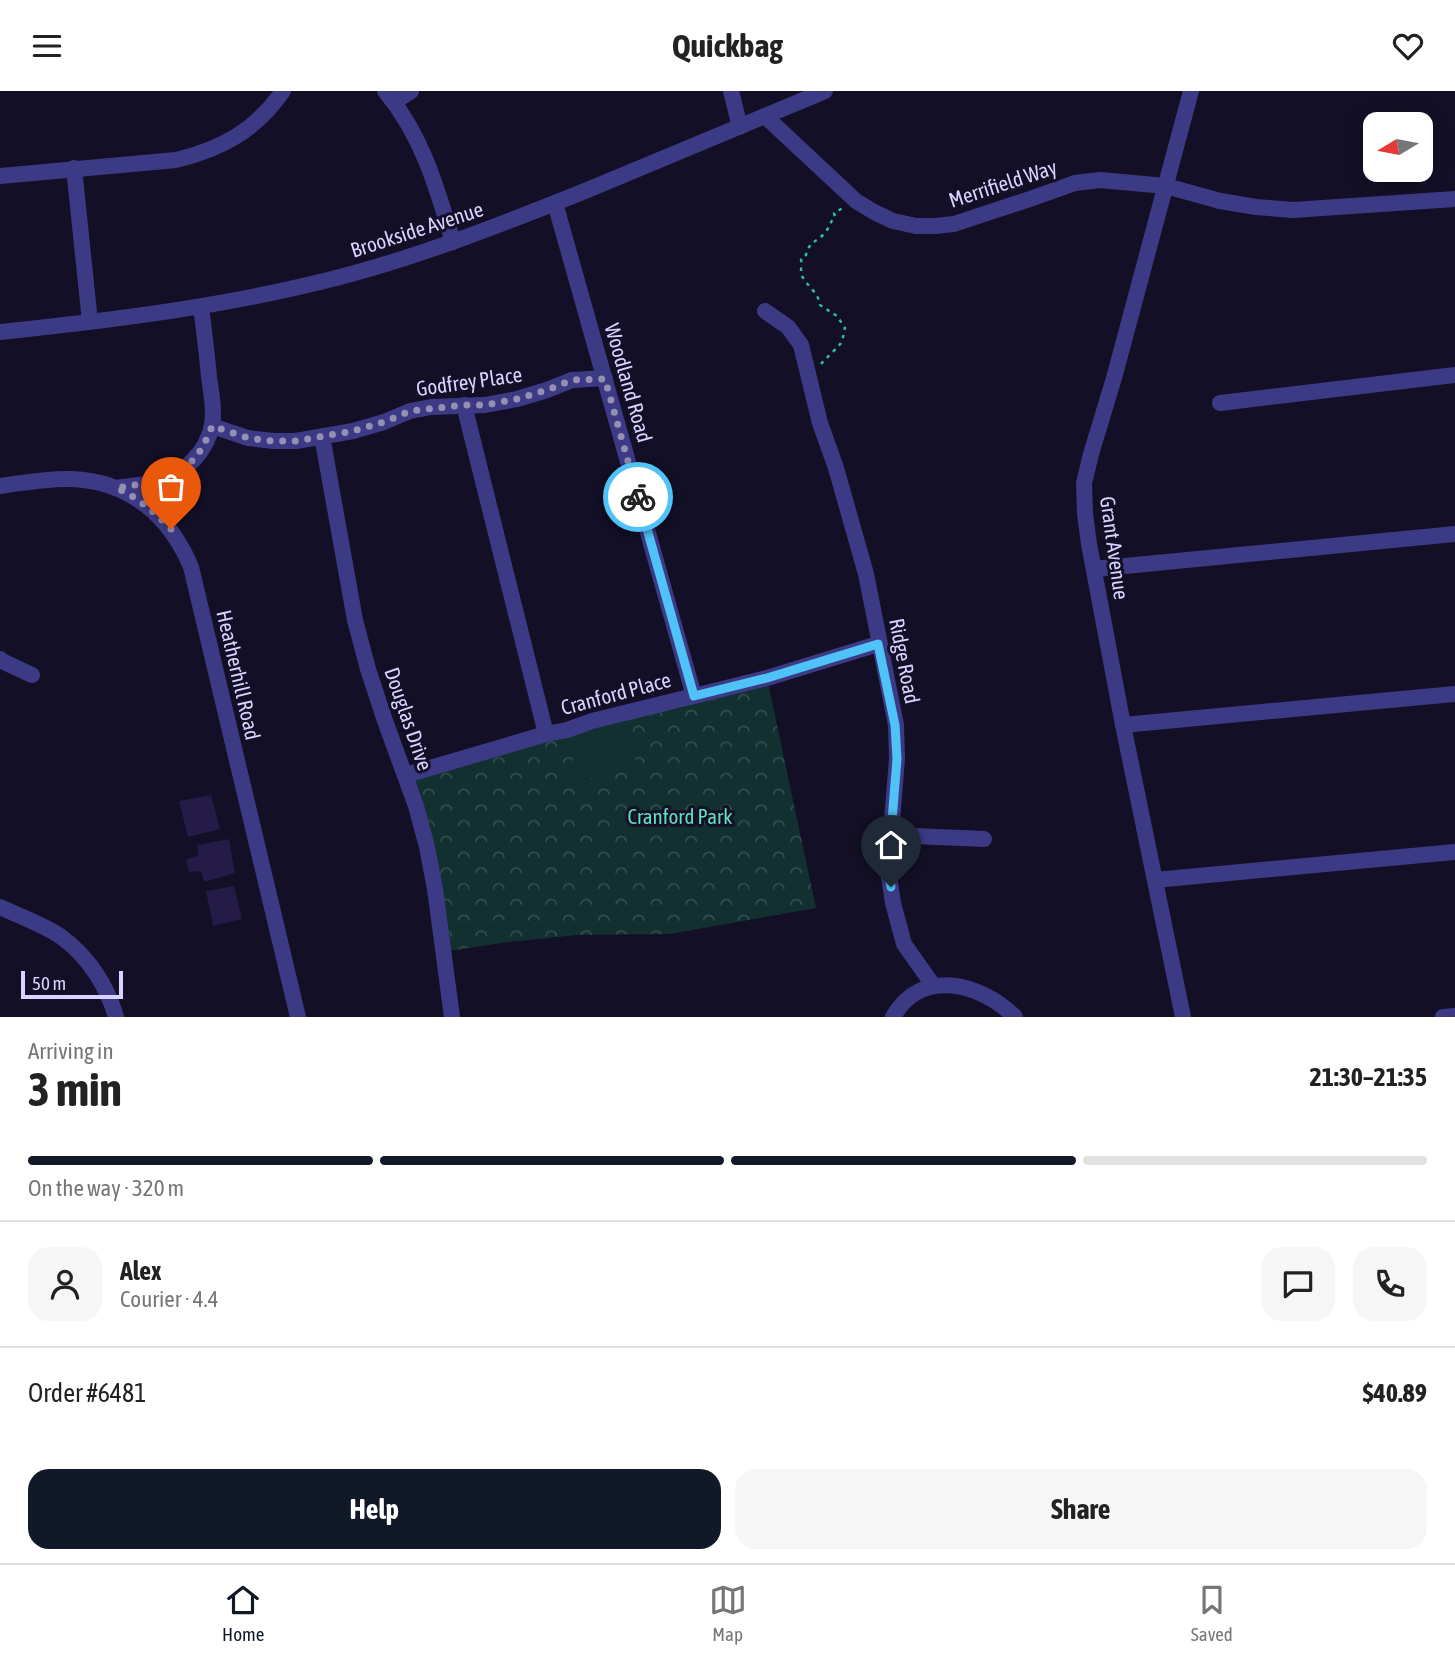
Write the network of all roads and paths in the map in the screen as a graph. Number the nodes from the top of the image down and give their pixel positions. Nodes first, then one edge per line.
1 (283, 91) edge
2 (411, 91) edge
3 (731, 91) edge
4 (825, 91) edge
5 (1191, 91) edge
6 (390, 96) edge
7 (765, 116) junction
8 (740, 127) junction
9 (74, 168) junction
10 (0, 176) edge
11 (1166, 186) junction
12 (853, 198) junction
13 (1455, 199) edge
14 (555, 203) junction
15 (453, 242) junction
16 (201, 307) junction
17 (765, 311) dead end
18 (90, 322) junction
19 (0, 332) edge
20 (807, 372) junction
21 (1455, 375) edge
22 (605, 379) junction
23 (1220, 403) dead end
24 (464, 405) junction
25 (212, 426) junction
26 (322, 436) junction
27 (0, 486) edge
28 (116, 488) junction
29 (1455, 534) edge
30 (1094, 569) junction
31 (878, 644) junction
32 (0, 659) edge
33 (32, 675) dead end
34 (1455, 694) edge
35 (694, 696) junction
36 (1123, 725) junction
37 (546, 733) junction
38 (406, 775) junction
39 (890, 835) junction
40 (984, 839) dead end
41 (1455, 852) edge
42 (1155, 880) junction
43 (0, 907) edge
44 (933, 985) junction
45 (1455, 1016) edge
46 (116, 1017) edge
47 (298, 1017) edge
48 (452, 1017) edge
49 (892, 1017) edge
50 (1015, 1017) edge
51 (1183, 1017) edge
52 (1443, 1017) edge

1 - 9 street
2 - 6 street
3 - 8 street
4 - 7 street, Brookside Avenue
5 - 11 street, Grant Avenue
6 - 15 street
7 - 8 street, Brookside Avenue
7 - 12 street, Merrifield Way
8 - 14 street, Brookside Avenue
9 - 10 street
9 - 18 street
11 - 12 street, Merrifield Way
11 - 13 street, Merrifield Way
11 - 30 street, Grant Avenue
12 - 20 path
14 - 15 street, Brookside Avenue
14 - 22 street, Woodland Road
15 - 16 street, Brookside Avenue
16 - 18 street, Brookside Avenue
16 - 25 street
17 - 20 street, Ridge Road
18 - 19 street, Brookside Avenue
20 - 31 street, Ridge Road
21 - 23 street
22 - 24 street, Godfrey Place
22 - 35 street, Woodland Road
24 - 26 street, Godfrey Place
24 - 37 street
25 - 26 street, Godfrey Place
25 - 28 street
26 - 38 street, Douglas Drive
27 - 28 street, Heatherhill Road
28 - 47 street, Heatherhill Road
29 - 30 street
30 - 36 street, Grant Avenue
31 - 35 street, Cranford Place
31 - 39 street, Ridge Road
32 - 33 street
34 - 36 street
35 - 37 street, Cranford Place
36 - 42 street, Grant Avenue
37 - 38 street, Cranford Place
38 - 48 street, Douglas Drive
39 - 40 street
39 - 44 street, Ridge Road
41 - 42 street
42 - 51 street, Grant Avenue
43 - 46 street
44 - 49 street
44 - 50 street
45 - 52 street

